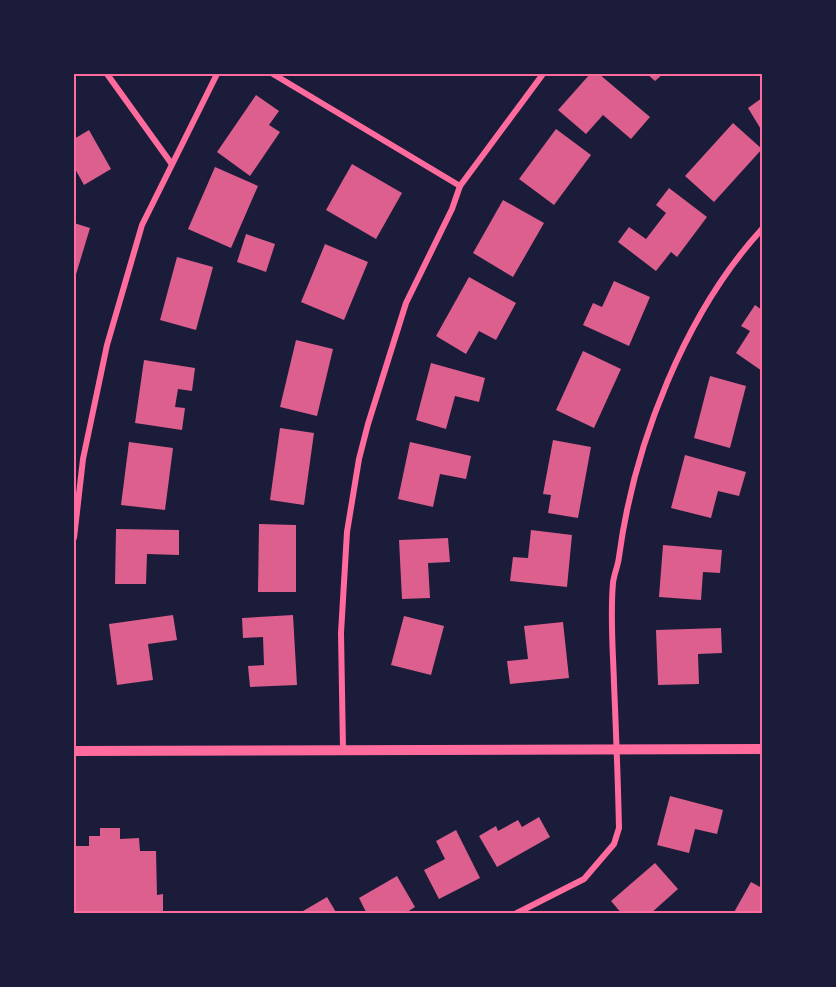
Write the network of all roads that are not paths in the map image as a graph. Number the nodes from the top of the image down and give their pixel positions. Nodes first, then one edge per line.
1 (107, 74) edge
2 (217, 74) edge
3 (273, 74) edge
4 (543, 74) edge
5 (171, 163) junction
6 (460, 186) junction
7 (762, 229) edge
8 (74, 537) edge
9 (343, 749) junction
10 (762, 749) edge
11 (74, 751) edge
12 (617, 751) junction
13 (515, 914) edge

1 - 5 street
2 - 5 street
3 - 6 street
4 - 6 street
5 - 8 street
6 - 9 street
7 - 12 street
9 - 11 main road
9 - 12 main road
10 - 12 main road
12 - 13 street

